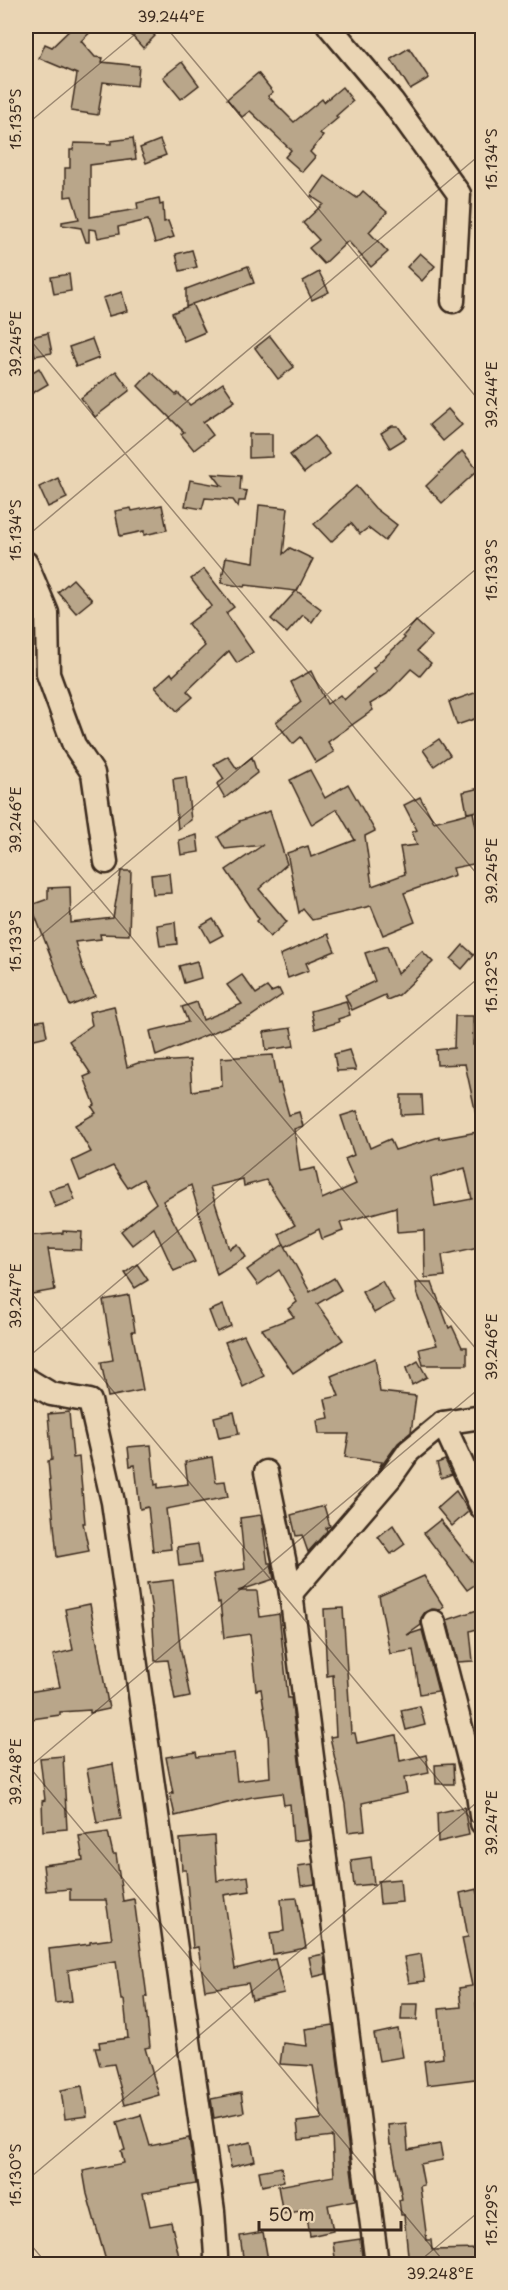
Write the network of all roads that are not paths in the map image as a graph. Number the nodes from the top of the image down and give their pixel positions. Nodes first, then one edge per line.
1 (329, 26) edge
2 (453, 301) dead end
3 (26, 563) edge
4 (106, 862) dead end
5 (26, 1379) edge
6 (483, 1417) edge
7 (443, 1423) junction
8 (266, 1472) dead end
9 (483, 1509) edge
10 (291, 1593) junction
11 (434, 1622) dead end
12 (483, 1823) edge
13 (215, 2265) edge
14 (376, 2265) edge

1 - 2 street
3 - 4 street
5 - 13 street
6 - 7 street
7 - 9 street
7 - 10 street
8 - 10 street
10 - 14 street
11 - 12 street

